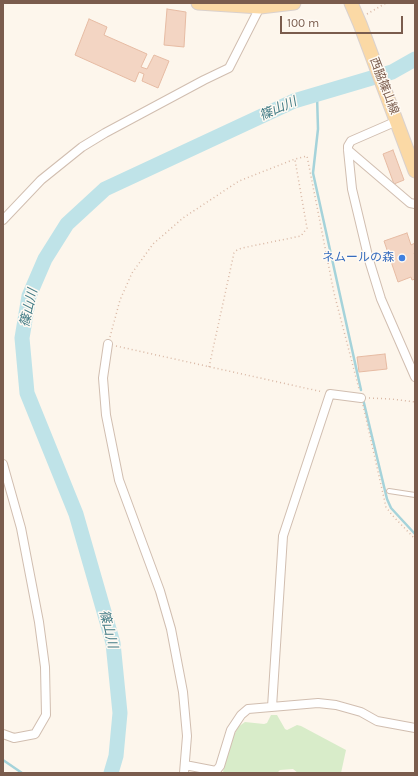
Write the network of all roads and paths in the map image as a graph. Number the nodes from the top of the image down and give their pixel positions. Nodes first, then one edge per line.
1 (198, 3) edge
2 (294, 3) edge
3 (351, 3) edge
4 (386, 3) edge
5 (260, 7) junction
6 (359, 21) junction
7 (396, 119) junction
8 (348, 150) junction
9 (295, 159) junction
10 (415, 171) edge
11 (415, 204) edge
12 (3, 220) edge
13 (108, 344) junction
14 (209, 367) junction
15 (415, 377) edge
16 (330, 394) junction
17 (362, 398) junction
18 (415, 402) edge
19 (3, 464) edge
20 (389, 491) dead end
21 (415, 495) edge
22 (415, 539) edge
23 (272, 707) junction
24 (415, 728) edge
25 (3, 734) edge
26 (185, 769) edge

1 - 5 main road
2 - 5 main road
3 - 6 main road, 西脇篠山線
4 - 6 path
5 - 12 street
6 - 7 main road, 西脇篠山線
7 - 8 street
7 - 10 main road, 西脇篠山線
8 - 11 street
8 - 15 street
9 - 13 path
9 - 14 path
9 - 17 path
13 - 14 path
13 - 26 street
14 - 16 path
16 - 17 street
16 - 23 street
17 - 18 path
17 - 22 path
19 - 25 street
20 - 21 lane
23 - 24 street
23 - 26 street

